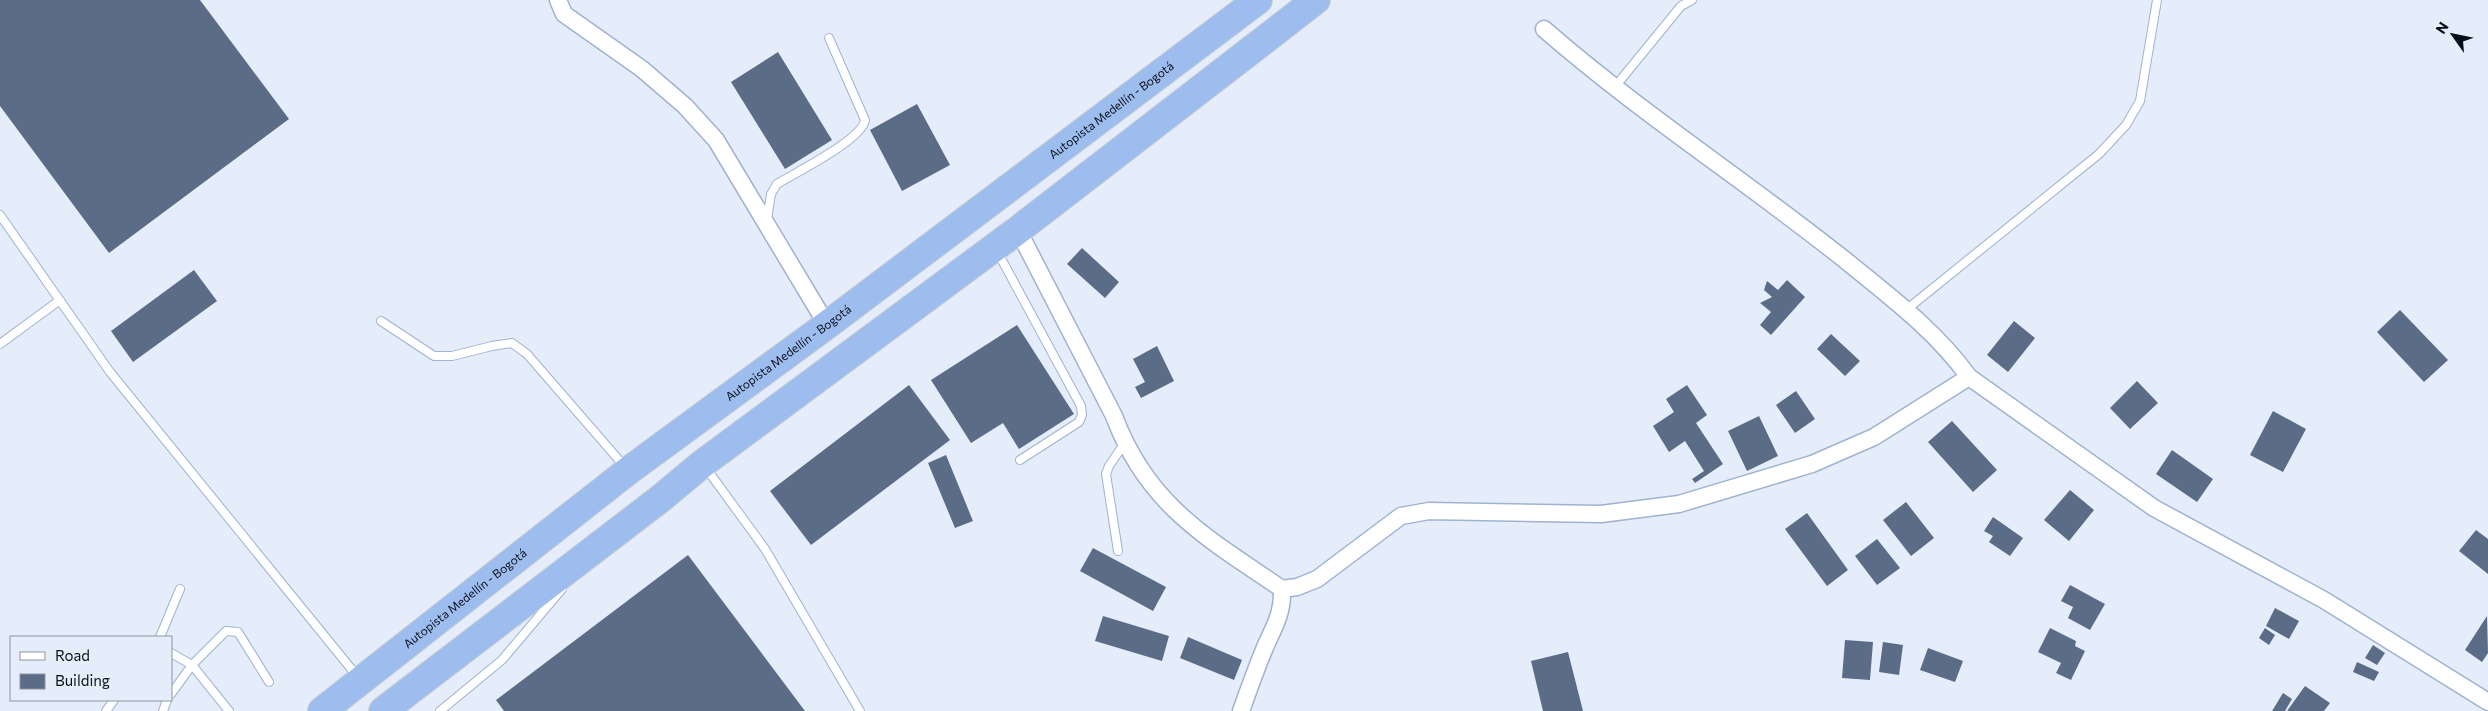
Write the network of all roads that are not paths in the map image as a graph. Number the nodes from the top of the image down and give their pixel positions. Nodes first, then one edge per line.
1 (558, 0) edge
2 (1258, 0) edge
3 (1316, 0) edge
4 (1692, 0) edge
5 (2158, 0) edge
6 (1544, 29) dead end
7 (829, 38) dead end
8 (1614, 88) junction
9 (0, 215) edge
10 (767, 224) junction
11 (1018, 230) junction
12 (995, 247) junction
13 (60, 300) junction
14 (1906, 310) junction
15 (381, 321) dead end
16 (827, 325) junction
17 (0, 344) edge
18 (1969, 377) junction
19 (1124, 444) junction
20 (1020, 460) dead end
21 (702, 464) junction
22 (628, 471) junction
23 (596, 548) junction
24 (1118, 551) dead end
25 (571, 578) dead end
26 (565, 586) dead end
27 (180, 589) dead end
28 (1282, 589) junction
29 (160, 636) edge
30 (172, 654) edge
31 (192, 665) junction
32 (360, 680) junction
33 (269, 682) dead end
34 (172, 693) edge
35 (2488, 702) edge
36 (229, 711) edge
37 (322, 711) edge
38 (383, 711) edge
39 (440, 711) edge
40 (860, 711) edge
41 (1241, 711) edge

1 - 10 street
2 - 16 highway, Autopista Medellín - Bogotá
3 - 11 highway
4 - 8 lane
5 - 14 lane
6 - 8 street
7 - 10 lane
8 - 14 street
9 - 13 lane
10 - 16 street
11 - 12 highway
11 - 19 street
12 - 20 lane
12 - 21 highway
13 - 17 lane
13 - 32 lane
14 - 18 street
15 - 22 lane
16 - 22 highway, Autopista Medellín - Bogotá
18 - 28 street
18 - 35 street
19 - 24 lane
19 - 28 street
21 - 23 highway
21 - 40 lane
22 - 32 highway, Autopista Medellín - Bogotá
23 - 25 lane
23 - 38 highway
26 - 39 lane
27 - 29 lane
28 - 41 street
30 - 31 lane
31 - 33 lane
31 - 34 lane
31 - 36 lane
32 - 37 highway, Autopista Medellín - Bogotá

